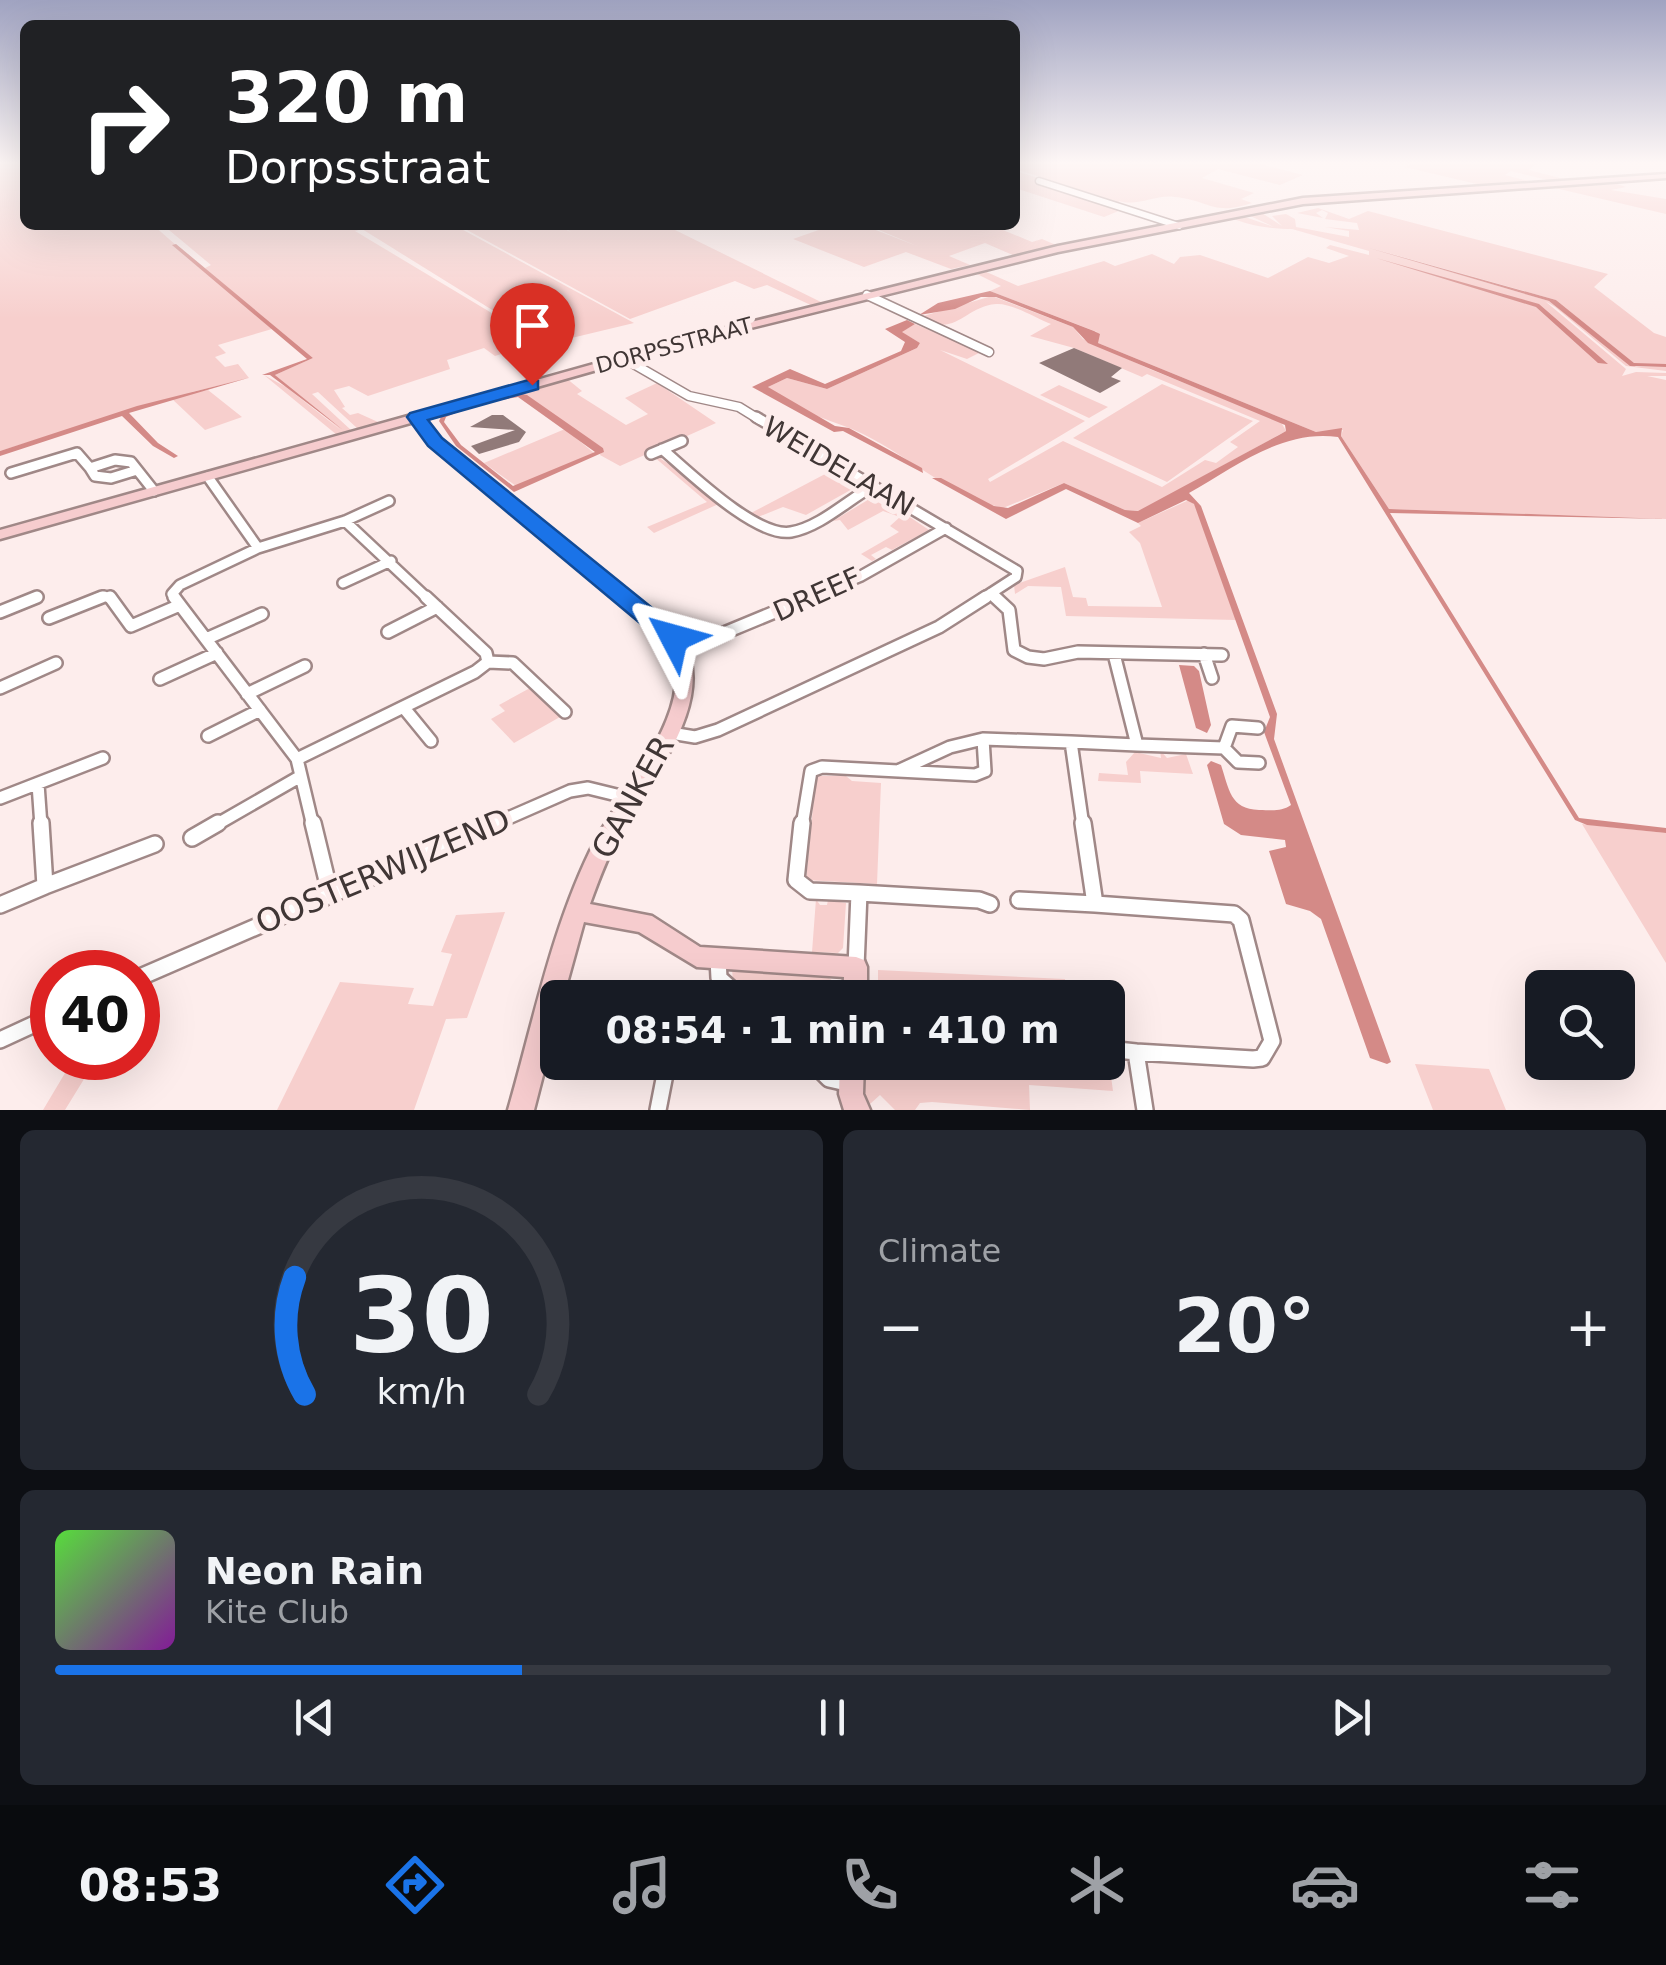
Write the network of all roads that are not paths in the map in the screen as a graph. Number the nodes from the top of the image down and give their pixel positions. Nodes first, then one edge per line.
1 (1145, 215) edge
2 (1238, 215) edge
3 (1180, 226) junction
4 (867, 295) junction
5 (990, 352) dead end
6 (624, 359) junction
7 (416, 417) junction
8 (682, 440) dead end
9 (662, 449) junction
10 (651, 454) dead end
11 (90, 468) junction
12 (137, 470) junction
13 (11, 473) dead end
14 (208, 477) junction
15 (873, 486) junction
16 (154, 492) junction
17 (389, 501) dead end
18 (346, 521) junction
19 (946, 528) junction
20 (0, 536) edge
21 (258, 548) junction
22 (391, 561) junction
23 (343, 583) dead end
24 (991, 593) junction
25 (37, 597) dead end
26 (180, 604) junction
27 (437, 607) junction
28 (0, 612) edge
29 (262, 614) dead end
30 (50, 618) dead end
31 (388, 632) dead end
32 (206, 639) junction
33 (683, 650) junction
34 (217, 653) junction
35 (1114, 654) junction
36 (1204, 654) junction
37 (1222, 655) dead end
38 (488, 662) junction
39 (56, 664) dead end
40 (305, 666) dead end
41 (1212, 678) dead end
42 (160, 679) dead end
43 (0, 688) edge
44 (247, 694) junction
45 (404, 708) junction
46 (260, 710) junction
47 (564, 712) dead end
48 (1258, 728) dead end
49 (671, 733) junction
50 (208, 736) dead end
51 (983, 739) junction
52 (431, 741) dead end
53 (1071, 742) junction
54 (1137, 745) junction
55 (1224, 748) junction
56 (104, 758) dead end
57 (297, 760) junction
58 (1258, 763) dead end
59 (897, 772) junction
60 (300, 776) junction
61 (38, 784) junction
62 (0, 798) edge
63 (633, 798) junction
64 (192, 838) dead end
65 (155, 844) dead end
66 (45, 886) junction
67 (330, 892) junction
68 (859, 893) junction
69 (1019, 900) dead end
70 (990, 904) dead end
71 (1095, 904) junction
72 (0, 905) edge
73 (578, 911) junction
74 (718, 959) junction
75 (160, 968) edge
76 (856, 968) junction
77 (721, 980) edge
78 (856, 980) edge
79 (30, 1026) edge
80 (0, 1040) edge
81 (1125, 1051) edge
82 (1136, 1052) junction
83 (664, 1080) edge
84 (852, 1080) edge
85 (521, 1110) edge
86 (658, 1110) edge
87 (858, 1110) edge
88 (1145, 1110) edge

1 - 3 street
2 - 3 street, DORPSSTRAAT
3 - 4 street, DORPSSTRAAT
4 - 5 street
4 - 6 street, DORPSSTRAAT
6 - 7 street, DORPSSTRAAT
6 - 15 street, WEIDELAAN
7 - 14 street, DORPSSTRAAT
7 - 33 street
8 - 9 street
9 - 10 street
9 - 15 street
11 - 12 street
11 - 12 street
11 - 13 street
12 - 16 street
14 - 16 street, DORPSSTRAAT
14 - 21 street
15 - 19 street, WEIDELAAN
16 - 20 street, DORPSSTRAAT
17 - 18 street
18 - 21 street
18 - 22 street
19 - 24 street, WEIDELAAN
19 - 33 street, DREEF
21 - 26 street
22 - 23 street
22 - 27 street
24 - 35 street
24 - 49 street
25 - 28 street
26 - 30 street
26 - 32 street
27 - 31 street
27 - 38 street
29 - 32 street
32 - 34 street
33 - 49 street, GANKER
34 - 42 street
34 - 44 street
35 - 36 street
35 - 54 street
36 - 37 street
36 - 41 street
38 - 45 street
38 - 47 street
39 - 43 street
40 - 44 street
44 - 46 street
45 - 52 street
45 - 57 street
46 - 50 street
46 - 57 street
48 - 55 street
49 - 63 street, GANKER
51 - 53 street
51 - 59 street
51 - 59 street
53 - 54 street
53 - 71 street
54 - 55 street
55 - 58 street
56 - 61 street
57 - 60 street
59 - 68 street
60 - 64 street
60 - 67 street
61 - 62 street
61 - 66 street
63 - 67 street, OOSTERWIJZEND
63 - 73 street, GANKER
65 - 66 street
66 - 72 street
67 - 75 street, OOSTERWIJZEND
68 - 70 street
68 - 76 street
69 - 71 street
71 - 82 street
73 - 74 street
73 - 85 street, GANKER
74 - 76 street
74 - 77 street
76 - 78 street
79 - 80 street
81 - 82 street
82 - 88 street
83 - 86 street
84 - 87 street

